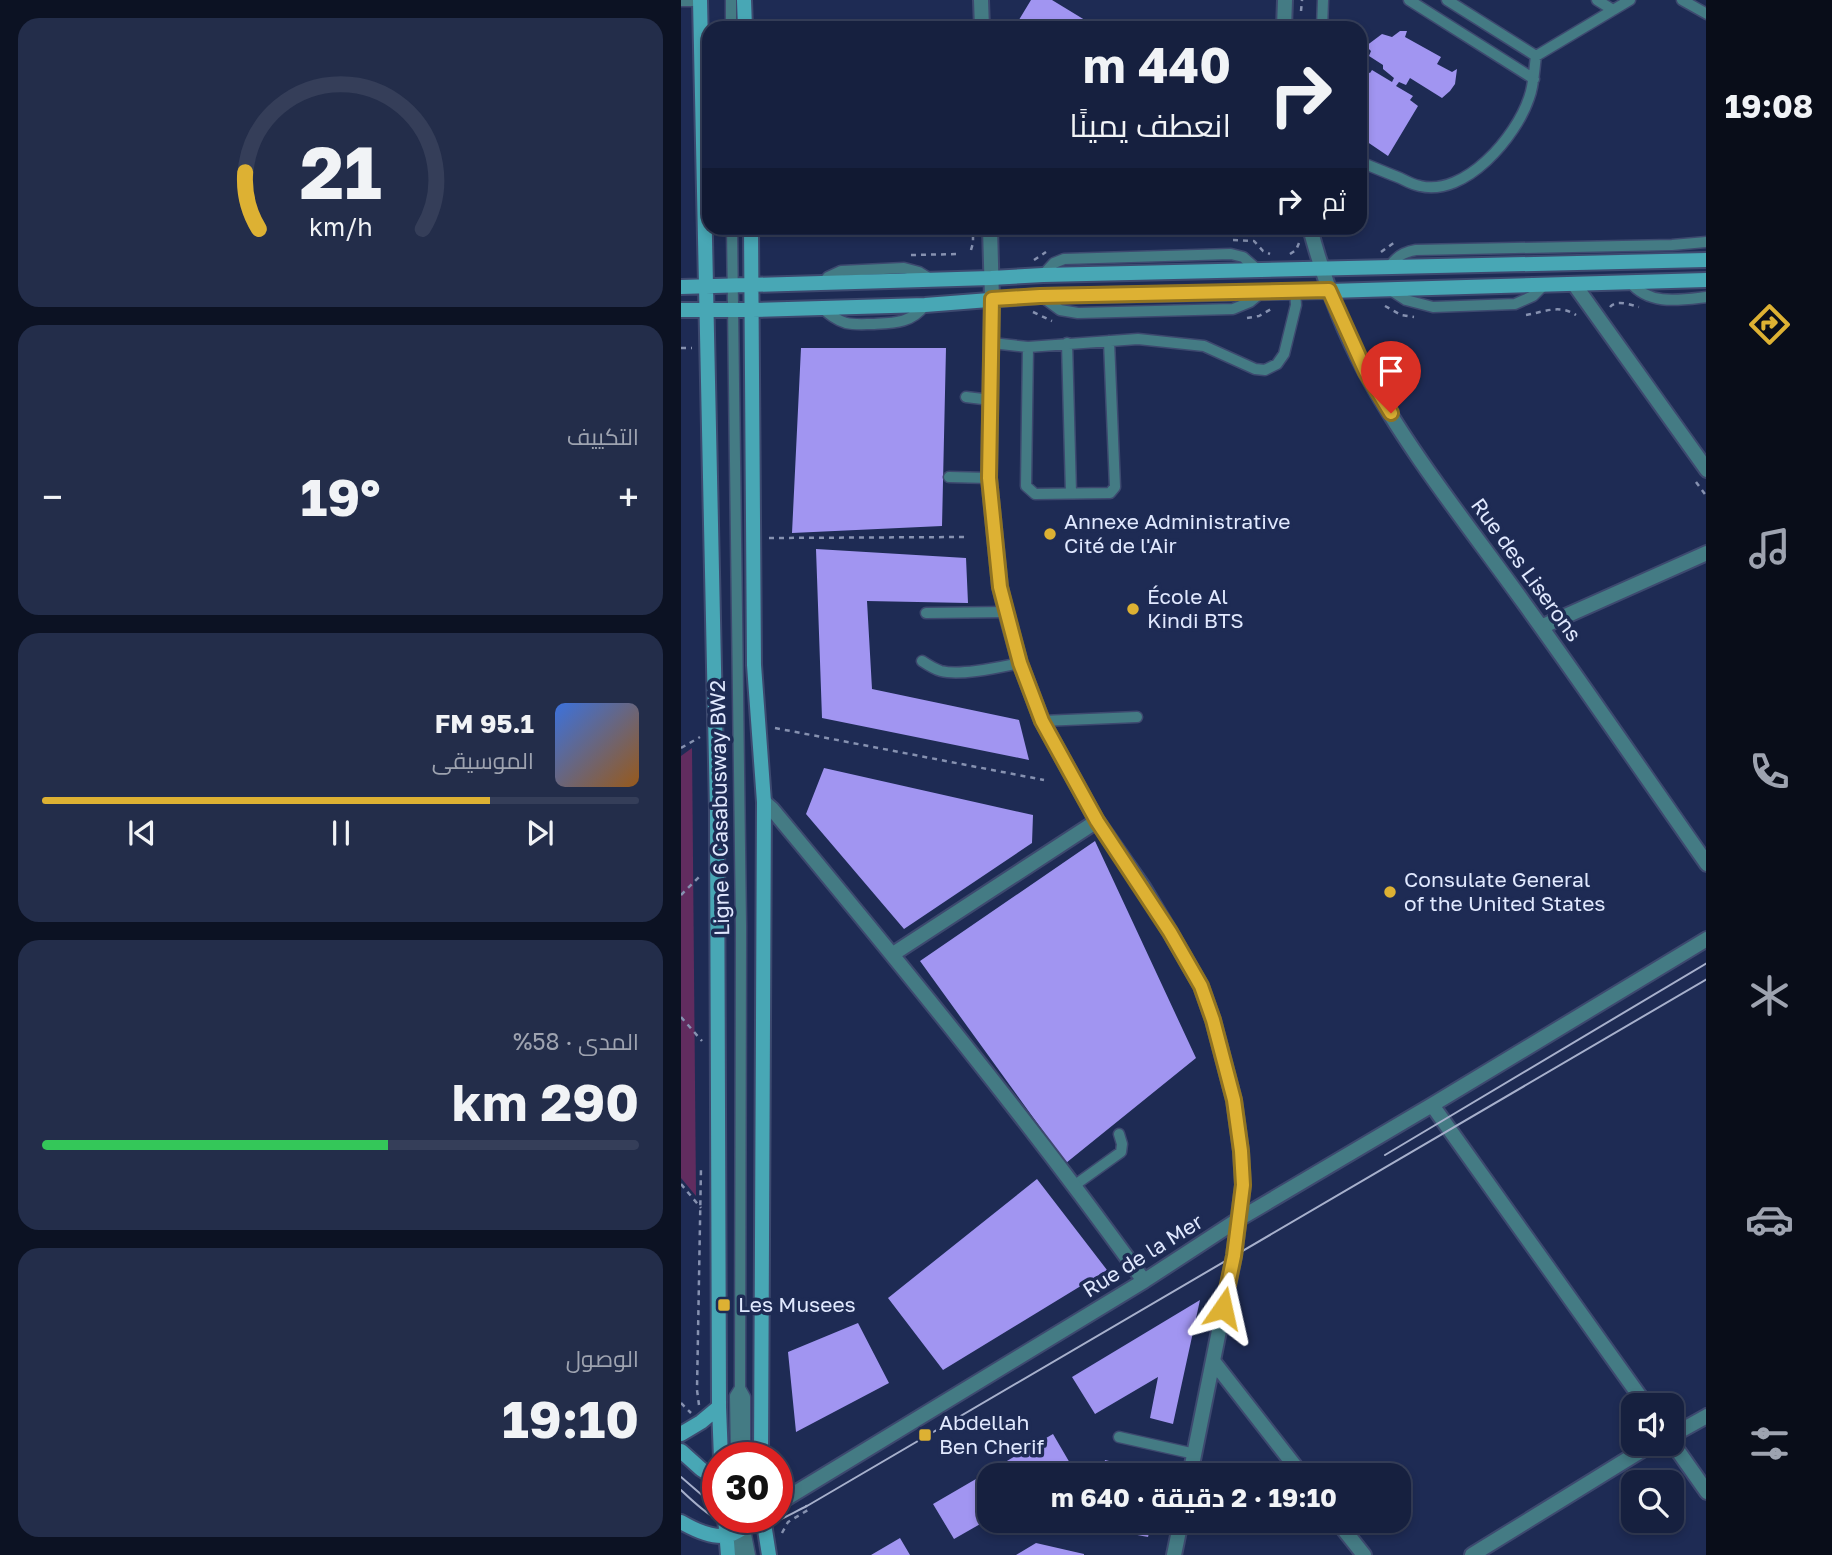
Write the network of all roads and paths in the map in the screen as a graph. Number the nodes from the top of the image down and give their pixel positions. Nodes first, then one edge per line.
1 (700, 0) edge
2 (731, 0) edge
3 (744, 0) edge
4 (981, 0) edge
5 (1285, 0) edge
6 (1323, 0) edge
7 (1409, 0) edge
8 (1447, 0) edge
9 (1597, 0) edge
10 (1630, 0) edge
11 (1682, 0) edge
12 (681, 1) edge
13 (1613, 10) junction
14 (1706, 14) edge
15 (731, 21) edge
16 (745, 21) edge
17 (982, 21) edge
18 (1284, 21) edge
19 (1322, 21) edge
20 (1536, 56) junction
21 (1534, 79) junction
22 (702, 95) edge
23 (1367, 165) edge
24 (705, 235) edge
25 (732, 235) edge
26 (750, 235) edge
27 (973, 235) edge
28 (990, 235) edge
29 (1312, 235) edge
30 (1706, 242) edge
31 (971, 250) dead end
32 (1706, 260) edge
33 (1389, 268) junction
34 (1321, 269) junction
35 (991, 278) junction
36 (1706, 281) edge
37 (1630, 282) junction
38 (1574, 284) junction
39 (733, 285) junction
40 (752, 285) junction
41 (681, 286) edge
42 (706, 286) junction
43 (1329, 290) junction
44 (1020, 297) junction
45 (1706, 297) edge
46 (1296, 298) junction
47 (992, 299) junction
48 (1384, 305) dead end
49 (1648, 309) dead end
50 (681, 310) edge
51 (707, 310) junction
52 (733, 310) junction
53 (752, 310) junction
54 (1609, 312) dead end
55 (1526, 315) dead end
56 (1416, 317) dead end
57 (1248, 318) dead end
58 (1054, 322) dead end
59 (1584, 323) dead end
60 (1109, 341) junction
61 (992, 343) junction
62 (1067, 343) junction
63 (1028, 346) junction
64 (681, 348) edge
65 (699, 348) dead end
66 (966, 397) dead end
67 (991, 400) junction
68 (1706, 470) edge
69 (949, 477) dead end
70 (989, 478) junction
71 (1693, 479) dead end
72 (1071, 493) junction
73 (1706, 497) edge
74 (966, 537) dead end
75 (766, 538) dead end
76 (1706, 553) edge
77 (1006, 612) junction
78 (926, 613) dead end
79 (1541, 627) junction
80 (922, 661) dead end
81 (1020, 663) junction
82 (1137, 717) dead end
83 (1042, 721) junction
84 (768, 727) dead end
85 (700, 737) dead end
86 (681, 747) edge
87 (1044, 780) dead end
88 (764, 802) junction
89 (1097, 821) junction
90 (718, 858) junction
91 (1706, 864) edge
92 (681, 895) edge
93 (1706, 939) edge
94 (893, 954) junction
95 (681, 1017) edge
96 (704, 1044) dead end
97 (1432, 1105) junction
98 (1119, 1134) dead end
99 (681, 1184) edge
100 (1075, 1185) junction
101 (701, 1208) dead end
102 (1239, 1219) junction
103 (1144, 1281) junction
104 (1214, 1361) junction
105 (740, 1388) junction
106 (1637, 1393) edge
107 (719, 1407) junction
108 (1706, 1416) edge
109 (1684, 1429) edge
110 (681, 1434) edge
111 (1119, 1437) dead end
112 (720, 1442) edge
113 (736, 1442) edge
114 (745, 1442) edge
115 (761, 1442) edge
116 (681, 1451) edge
117 (1195, 1454) junction
118 (1633, 1456) edge
119 (1681, 1456) edge
120 (1193, 1463) edge
121 (1293, 1463) edge
122 (702, 1470) edge
123 (1706, 1492) edge
124 (793, 1493) edge
125 (808, 1510) dead end
126 (681, 1522) edge
127 (702, 1531) edge
128 (736, 1533) edge
129 (738, 1533) edge
130 (741, 1533) edge
131 (764, 1533) edge
132 (1179, 1533) edge
133 (1347, 1533) edge
134 (781, 1536) dead end
135 (728, 1555) edge
136 (739, 1555) edge
137 (750, 1555) edge
138 (769, 1555) edge
139 (1174, 1555) edge
140 (1364, 1555) edge
141 (1472, 1555) edge

1 - 12 lane
1 - 22 main road
2 - 15 lane
3 - 16 main road
4 - 17 street
5 - 18 street
6 - 19 lane
7 - 21 lane
8 - 20 lane
9 - 13 lane
10 - 13 lane
11 - 14 lane
13 - 20 lane
20 - 21 lane
21 - 23 lane
24 - 42 main road
25 - 39 lane, Ligne 6 Casabusway BW2
26 - 40 main road
27 - 31 path
28 - 35 street
29 - 34 street, Rue des Liserons
30 - 33 lane
32 - 33 main road
33 - 34 main road
34 - 35 main road
34 - 43 street, Rue des Liserons
35 - 40 main road
35 - 47 street
36 - 37 main road
37 - 38 main road
37 - 45 lane
38 - 43 main road
38 - 68 street
39 - 40 main road
39 - 42 main road
39 - 52 lane, Ligne 6 Casabusway BW2
40 - 53 main road
41 - 42 main road
42 - 51 main road
43 - 46 main road
43 - 79 street, Rue des Liserons
44 - 46 main road
44 - 47 main road
44 - 58 path
46 - 57 path
46 - 60 lane
47 - 53 main road
47 - 61 street
48 - 56 path
49 - 54 path
50 - 51 main road
51 - 52 main road
51 - 90 main road
52 - 53 main road
52 - 105 lane, Ligne 6 Casabusway BW2
53 - 88 main road
55 - 59 path
60 - 62 lane
60 - 72 lane
61 - 63 lane
61 - 67 street
62 - 63 lane
62 - 72 lane
63 - 72 lane
64 - 65 path
66 - 67 lane
67 - 70 street
69 - 70 lane
70 - 77 street
71 - 73 path
74 - 75 path
76 - 79 street
77 - 78 lane
77 - 81 street
79 - 91 street, Rue des Liserons
80 - 81 lane
81 - 83 street
82 - 83 lane
83 - 89 street
84 - 87 path
85 - 86 path
88 - 94 street
88 - 115 main road
89 - 94 street
89 - 102 street
90 - 92 path
90 - 107 main road
93 - 97 street, Rue de la Mer
94 - 100 street
95 - 96 path
97 - 102 street, Rue de la Mer
97 - 106 street
98 - 100 lane
99 - 101 path
100 - 103 street
102 - 103 street, Rue de la Mer
102 - 104 street
103 - 124 street, Rue de la Mer
104 - 117 street
104 - 121 street
105 - 113 lane, Ligne 6 Casabusway BW2
105 - 114 lane, Ligne 6 Casabusway BW2
107 - 110 main road
107 - 112 main road
108 - 109 street
111 - 117 lane
116 - 122 main road
117 - 120 street
118 - 141 street
119 - 123 street
125 - 134 path
126 - 127 main road
128 - 135 main road
129 - 136 lane
130 - 137 lane
131 - 138 main road
132 - 139 street
133 - 140 street

